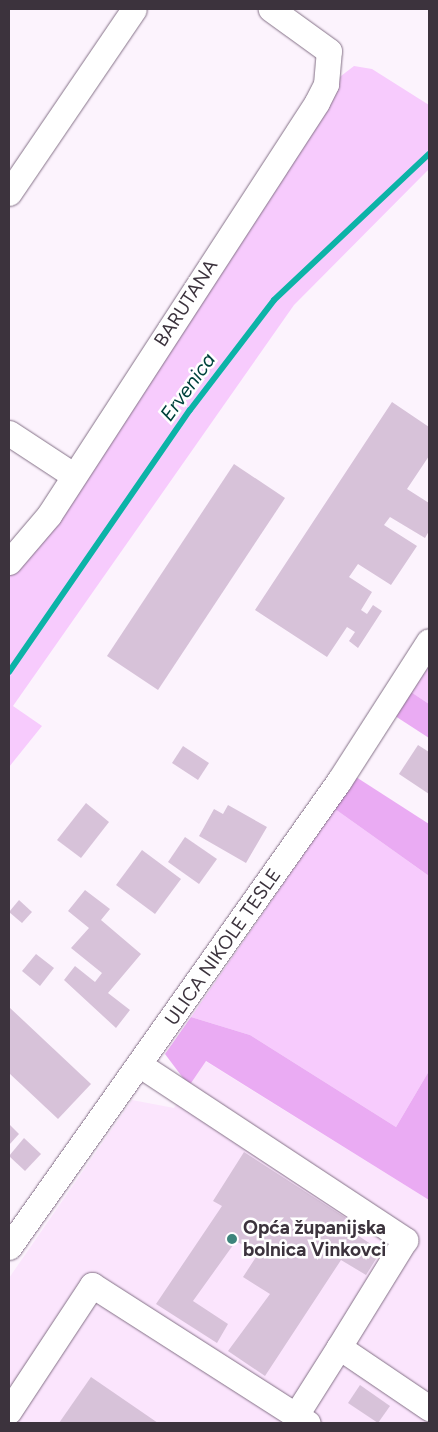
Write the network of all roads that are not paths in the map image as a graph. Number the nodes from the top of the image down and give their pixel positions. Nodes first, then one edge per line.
1 (134, 9) edge
2 (271, 9) edge
3 (17, 161) edge
4 (9, 193) edge
5 (9, 433) edge
6 (73, 475) junction
7 (9, 562) edge
8 (429, 641) edge
9 (140, 1065) junction
10 (9, 1248) edge
11 (339, 1347) junction
12 (429, 1408) edge
13 (9, 1411) edge
14 (302, 1419) edge

1 - 3 street
2 - 6 street, BARUTANA
3 - 4 street
5 - 6 street
6 - 7 street, BARUTANA
8 - 9 street, ULICA NIKOLE TESLE
9 - 10 street, ULICA NIKOLE TESLE
9 - 11 street
11 - 12 street
11 - 14 street
13 - 14 street

